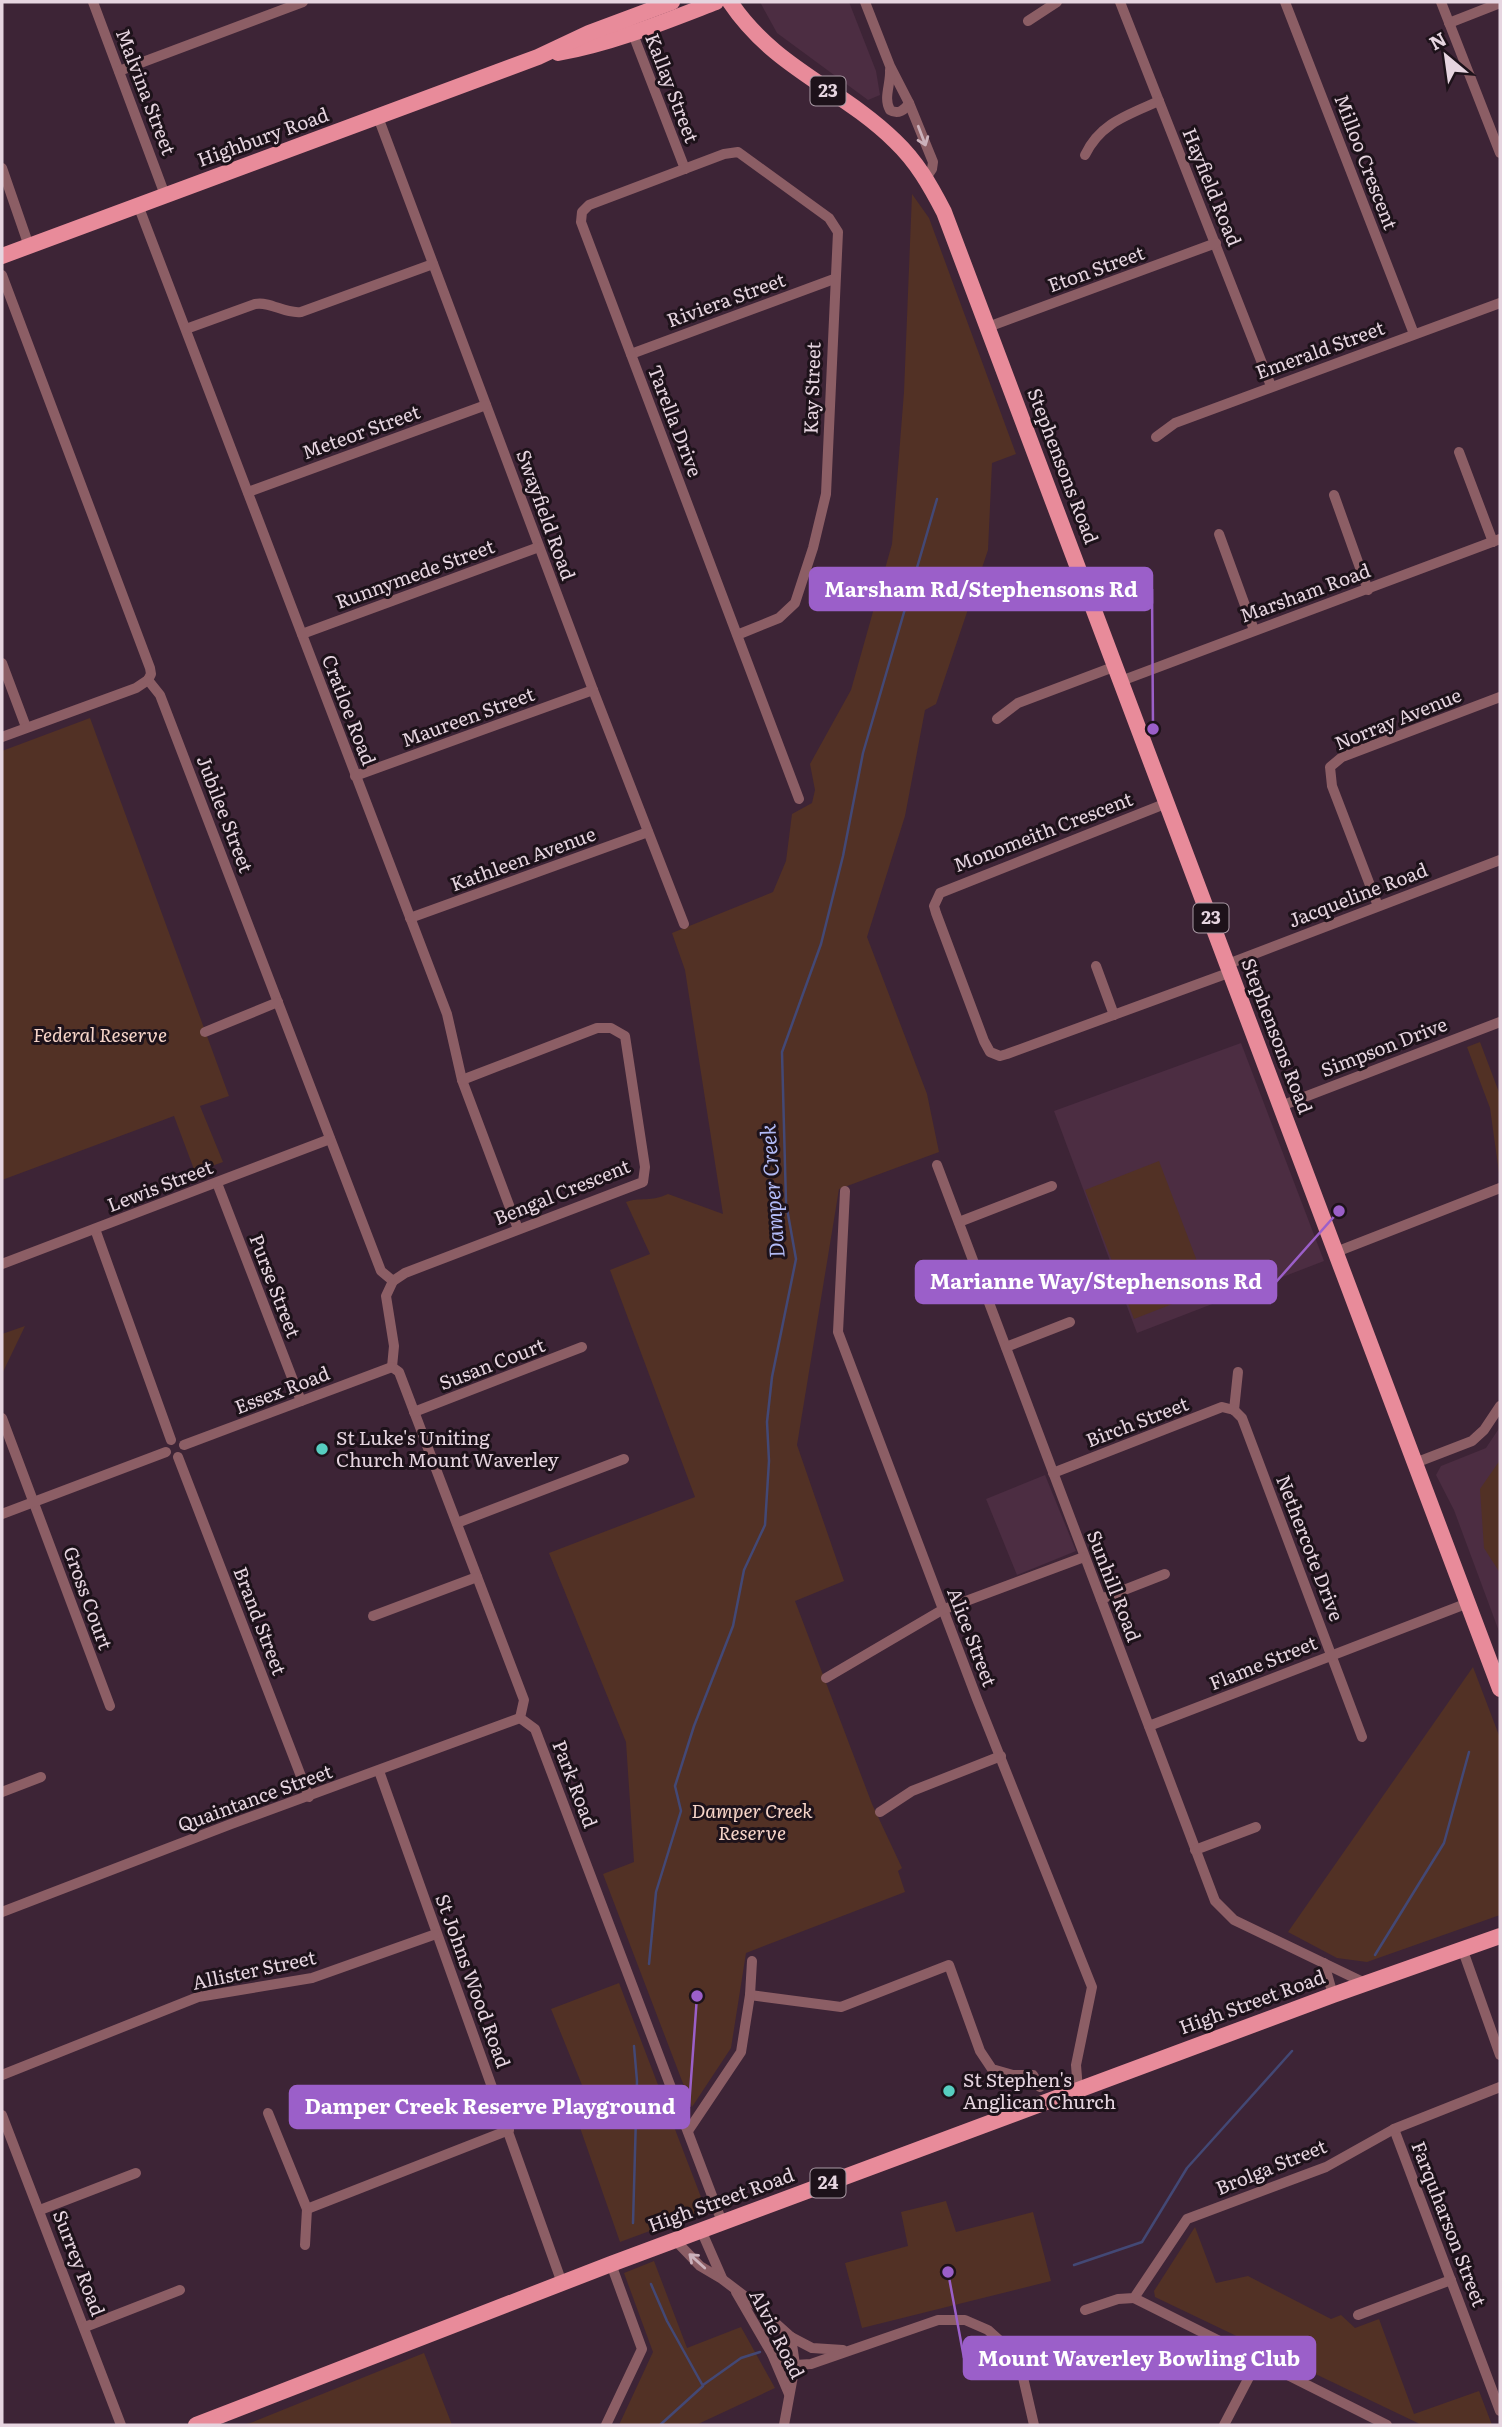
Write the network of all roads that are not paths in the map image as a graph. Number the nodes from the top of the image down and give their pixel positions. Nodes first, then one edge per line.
1 (93, 2) edge
2 (303, 2) edge
3 (672, 2) edge
4 (716, 2) edge
5 (730, 2) edge
6 (865, 2) edge
7 (1057, 2) edge
8 (1120, 2) edge
9 (1285, 2) edge
10 (1441, 2) edge
11 (1500, 3) edge
12 (1028, 21) dead end
13 (1449, 23) junction
14 (630, 27) junction
15 (890, 66) junction
16 (119, 71) junction
17 (1159, 101) junction
18 (909, 103) junction
19 (378, 117) junction
20 (738, 152) joint
21 (1500, 153) edge
22 (1085, 155) dead end
23 (2, 168) edge
24 (685, 169) junction
25 (926, 178) junction
26 (165, 195) junction
27 (138, 205) junction
28 (1216, 243) junction
29 (29, 246) junction
30 (2, 256) edge
31 (433, 264) junction
32 (2, 275) edge
33 (834, 279) junction
34 (1500, 303) edge
35 (988, 327) junction
36 (186, 329) junction
37 (1415, 334) junction
38 (631, 354) junction
39 (1271, 386) junction
40 (486, 405) junction
41 (1156, 437) dead end
42 (1459, 452) dead end
43 (248, 492) junction
44 (1334, 495) dead end
45 (1219, 534) dead end
46 (1497, 540) edge
47 (539, 547) junction
48 (1368, 590) junction
49 (1254, 630) junction
50 (302, 634) junction
51 (737, 635) junction
52 (2, 663) edge
53 (1119, 673) junction
54 (148, 680) junction
55 (593, 690) junction
56 (1500, 697) edge
57 (997, 719) dead end
58 (26, 727) junction
59 (2, 737) edge
60 (355, 776) junction
61 (799, 799) dead end
62 (1167, 803) junction
63 (648, 832) junction
64 (1500, 860) edge
65 (1378, 906) junction
66 (410, 918) junction
67 (684, 924) dead end
68 (1096, 966) dead end
69 (1229, 968) junction
70 (278, 1002) junction
71 (1114, 1015) junction
72 (1500, 1022) edge
73 (205, 1032) dead end
74 (462, 1080) junction
75 (1281, 1106) junction
76 (331, 1139) junction
77 (937, 1165) dead end
78 (217, 1183) junction
79 (1052, 1186) dead end
80 (1500, 1188) edge
81 (845, 1191) dead end
82 (959, 1222) junction
83 (94, 1229) junction
84 (518, 1229) junction
85 (1336, 1252) junction
86 (2, 1264) edge
87 (393, 1281) junction
88 (1070, 1322) dead end
89 (1006, 1347) junction
90 (582, 1348) dead end
91 (392, 1367) junction
92 (1238, 1372) dead end
93 (301, 1401) junction
94 (1500, 1406) edge
95 (1234, 1410) junction
96 (414, 1412) junction
97 (2, 1418) edge
98 (172, 1440) junction
99 (184, 1445) junction
100 (166, 1452) junction
101 (178, 1457) junction
102 (624, 1459) dead end
103 (1415, 1463) junction
104 (1053, 1473) junction
105 (34, 1502) junction
106 (2, 1514) edge
107 (457, 1523) junction
108 (1084, 1557) junction
109 (1165, 1574) dead end
110 (477, 1577) junction
111 (1101, 1599) junction
112 (1468, 1604) junction
113 (942, 1610) junction
114 (373, 1616) dead end
115 (1331, 1654) junction
116 (1495, 1659) edge
117 (826, 1678) dead end
118 (1500, 1689) edge
119 (110, 1706) dead end
120 (520, 1718) junction
121 (1149, 1726) junction
122 (1362, 1737) dead end
123 (1001, 1756) junction
124 (379, 1771) junction
125 (41, 1777) dead end
126 (2, 1792) edge
127 (309, 1797) junction
128 (880, 1812) dead end
129 (1256, 1827) dead end
130 (1195, 1850) junction
131 (2, 1912) edge
132 (436, 1934) junction
133 (1500, 1936) edge
134 (1461, 1948) junction
135 (752, 1961) dead end
136 (1324, 1963) junction
137 (1365, 1983) junction
138 (1333, 1994) junction
139 (750, 1995) junction
140 (1500, 2055) edge
141 (2, 2076) edge
142 (1040, 2087) dead end
143 (1500, 2087) edge
144 (1078, 2090) junction
145 (268, 2113) dead end
146 (2, 2115) edge
147 (1394, 2129) junction
148 (509, 2130) junction
149 (688, 2131) junction
150 (136, 2173) dead end
151 (307, 2209) junction
152 (40, 2210) junction
153 (722, 2222) junction
154 (701, 2230) junction
155 (676, 2240) junction
156 (305, 2245) dead end
157 (611, 2264) junction
158 (722, 2279) junction
159 (1451, 2280) junction
160 (562, 2283) junction
161 (180, 2290) dead end
162 (735, 2290) junction
163 (1134, 2298) junction
164 (1085, 2310) dead end
165 (1358, 2315) dead end
166 (85, 2327) junction
167 (791, 2337) junction
168 (854, 2350) junction
169 (772, 2354) junction
170 (1257, 2362) junction
171 (795, 2365) junction
172 (789, 2394) junction
173 (1500, 2411) edge
174 (121, 2425) edge
175 (196, 2425) edge
176 (606, 2425) edge
177 (784, 2425) edge
178 (1034, 2425) edge
179 (1224, 2425) edge
180 (1387, 2425) edge

1 - 16 street, Malvina Street
2 - 16 street
3 - 14 main road, Highbury Road
4 - 14 main road, Highbury Road
5 - 25 main road, Stephensons Road / 23
6 - 15 street
7 - 12 street
8 - 17 street, Hayfield Road
9 - 37 street, Milloo Crescent
10 - 13 street
11 - 13 street
13 - 21 street
14 - 19 main road, Highbury Road
14 - 24 street, Kallay Street
15 - 18 street
15 - 18 street
16 - 26 street, Malvina Street
17 - 22 street
17 - 28 street, Hayfield Road
18 -> 25 street
19 - 26 main road, Highbury Road
19 - 31 street, Swayfield Road
20 - 24 street, Tarella Drive
20 - 33 street, Kay Street
23 - 29 street
24 - 38 street, Tarella Drive
25 - 35 main road, Stephensons Road / 23
26 - 27 main road, Highbury Road
27 - 29 main road, Highbury Road
27 - 36 street, Cratloe Road
28 - 35 street, Eton Street
28 - 39 street, Hayfield Road
29 - 30 main road, Highbury Road
31 - 36 street
31 - 40 street, Swayfield Road
32 - 54 street, Jubilee Street
33 - 38 street, Riviera Street
33 - 51 street, Kay Street
34 - 37 street, Emerald Street
35 - 53 main road, Stephensons Road / 23
36 - 43 street, Cratloe Road
37 - 39 street, Emerald Street
38 - 51 street, Tarella Drive
39 - 41 street, Emerald Street
40 - 43 street, Meteor Street
40 - 47 street, Swayfield Road
42 - 46 street
43 - 50 street, Cratloe Road
44 - 48 street
45 - 49 street
46 - 48 street, Marsham Road
47 - 50 street, Runnymede Street
47 - 55 street, Swayfield Road
48 - 49 street, Marsham Road
49 - 53 street, Marsham Road
50 - 60 street, Cratloe Road
51 - 61 street, Tarella Drive
52 - 58 street
53 - 57 street, Marsham Road
53 - 62 main road, Stephensons Road / 23
54 - 58 street
54 - 70 street, Jubilee Street
55 - 60 street, Maureen Street
55 - 63 street, Swayfield Road
56 - 65 street, Norray Avenue
58 - 59 street
60 - 66 street, Cratloe Road
62 - 69 main road, Stephensons Road / 23
62 - 71 street, Monomeith Crescent
63 - 66 street, Kathleen Avenue
63 - 67 street, Swayfield Road
64 - 65 street, Jacqueline Road
65 - 69 street, Jacqueline Road
66 - 74 street, Cratloe Road
68 - 71 street
69 - 71 street, Monomeith Crescent
69 - 75 main road, Stephensons Road / 23
70 - 73 street
70 - 76 street, Jubilee Street
72 - 75 street, Simpson Drive
74 - 84 street, Cratloe Road
74 - 84 street, Bengal Crescent
75 - 85 main road, Stephensons Road / 23
76 - 78 street, Lewis Street
76 - 87 street, Jubilee Street
77 - 82 street, Sunhill Road
78 - 83 street, Lewis Street
78 - 93 street, Purse Street
79 - 82 street
80 - 85 street
81 - 113 street, Alice Street
82 - 89 street, Sunhill Road
83 - 86 street, Lewis Street
83 - 98 street
84 - 87 street, Bengal Crescent
85 - 103 main road, Stephensons Road / 23
87 - 91 street
88 - 89 street
89 - 104 street, Sunhill Road
90 - 96 street, Susan Court
91 - 93 street, Essex Road
91 - 96 street
92 - 95 street
93 - 99 street, Essex Road
94 - 103 street
95 - 104 street, Birch Street
95 - 115 street, Nethercote Drive
96 - 107 street
97 - 105 street, Gross Court
98 - 99 street
98 - 100 street
99 - 101 street
100 - 101 street
100 - 105 street
101 - 127 street, Brand Street
102 - 107 street
103 - 112 main road, Stephensons Road / 23
104 - 108 street, Sunhill Road
105 - 106 street
105 - 119 street, Gross Court
107 - 110 street
108 - 111 street, Sunhill Road
108 - 113 street
109 - 111 street
110 - 114 street
110 - 120 street
111 - 121 street, Sunhill Road
112 - 115 street, Flame Street
112 - 116 main road, Stephensons Road / 23
113 - 117 street
113 - 123 street, Alice Street
115 - 121 street, Flame Street
115 - 122 street, Nethercote Drive
116 - 118 main road, Stephensons Road / 23
120 - 124 street, Quaintance Street
120 - 149 street, Park Road
121 - 130 street, Sunhill Road
123 - 128 street
123 - 144 street, Alice Street
124 - 127 street, Quaintance Street
124 - 132 street, St Johns Wood Road
125 - 126 street
127 - 131 street, Quaintance Street
129 - 130 street
130 - 136 street, Sunhill Road
132 - 141 street, Allister Street
132 - 148 street, St Johns Wood Road
133 - 134 main road, High Street Road / 24
134 - 137 main road, High Street Road / 24
134 - 140 street
135 - 139 street
136 - 137 street, Sunhill Road
136 - 138 street
137 - 138 main road, High Street Road / 24
138 - 144 main road, High Street Road / 24
139 - 142 street
139 - 149 street
143 - 147 street, Brolga Street
144 - 153 main road, High Street Road / 24
145 - 151 street
146 - 152 street, Surrey Road
147 - 159 street, Farquharson Street
147 - 163 street, Brolga Street
148 - 151 street
148 - 160 street, St Johns Wood Road
149 - 153 street, Park Road
150 - 152 street
151 - 156 street
152 - 166 street, Surrey Road
153 - 154 main road, High Street Road / 24
154 - 155 main road, High Street Road / 24
154 - 158 street, Alvie Road
155 - 157 main road, High Street Road / 24
158 -> 155 street, Alvie Road
157 - 160 main road, High Street Road / 24
157 - 176 street
158 - 162 street, Alvie Road
159 - 165 street
159 - 173 street, Farquharson Street
160 - 175 main road, High Street Road / 24
161 - 166 street
162 - 167 street, Alvie Road
162 - 169 street, Alvie Road
163 - 164 street
163 - 170 street
166 - 174 street, Surrey Road
167 - 168 street
167 - 169 street
167 - 171 street, Alvie Road
168 - 171 street
168 - 178 street
169 - 171 street
169 - 172 street, Alvie Road
170 - 179 street
170 - 180 street
171 - 172 street, Alvie Road
172 - 177 street, Alvie Road

